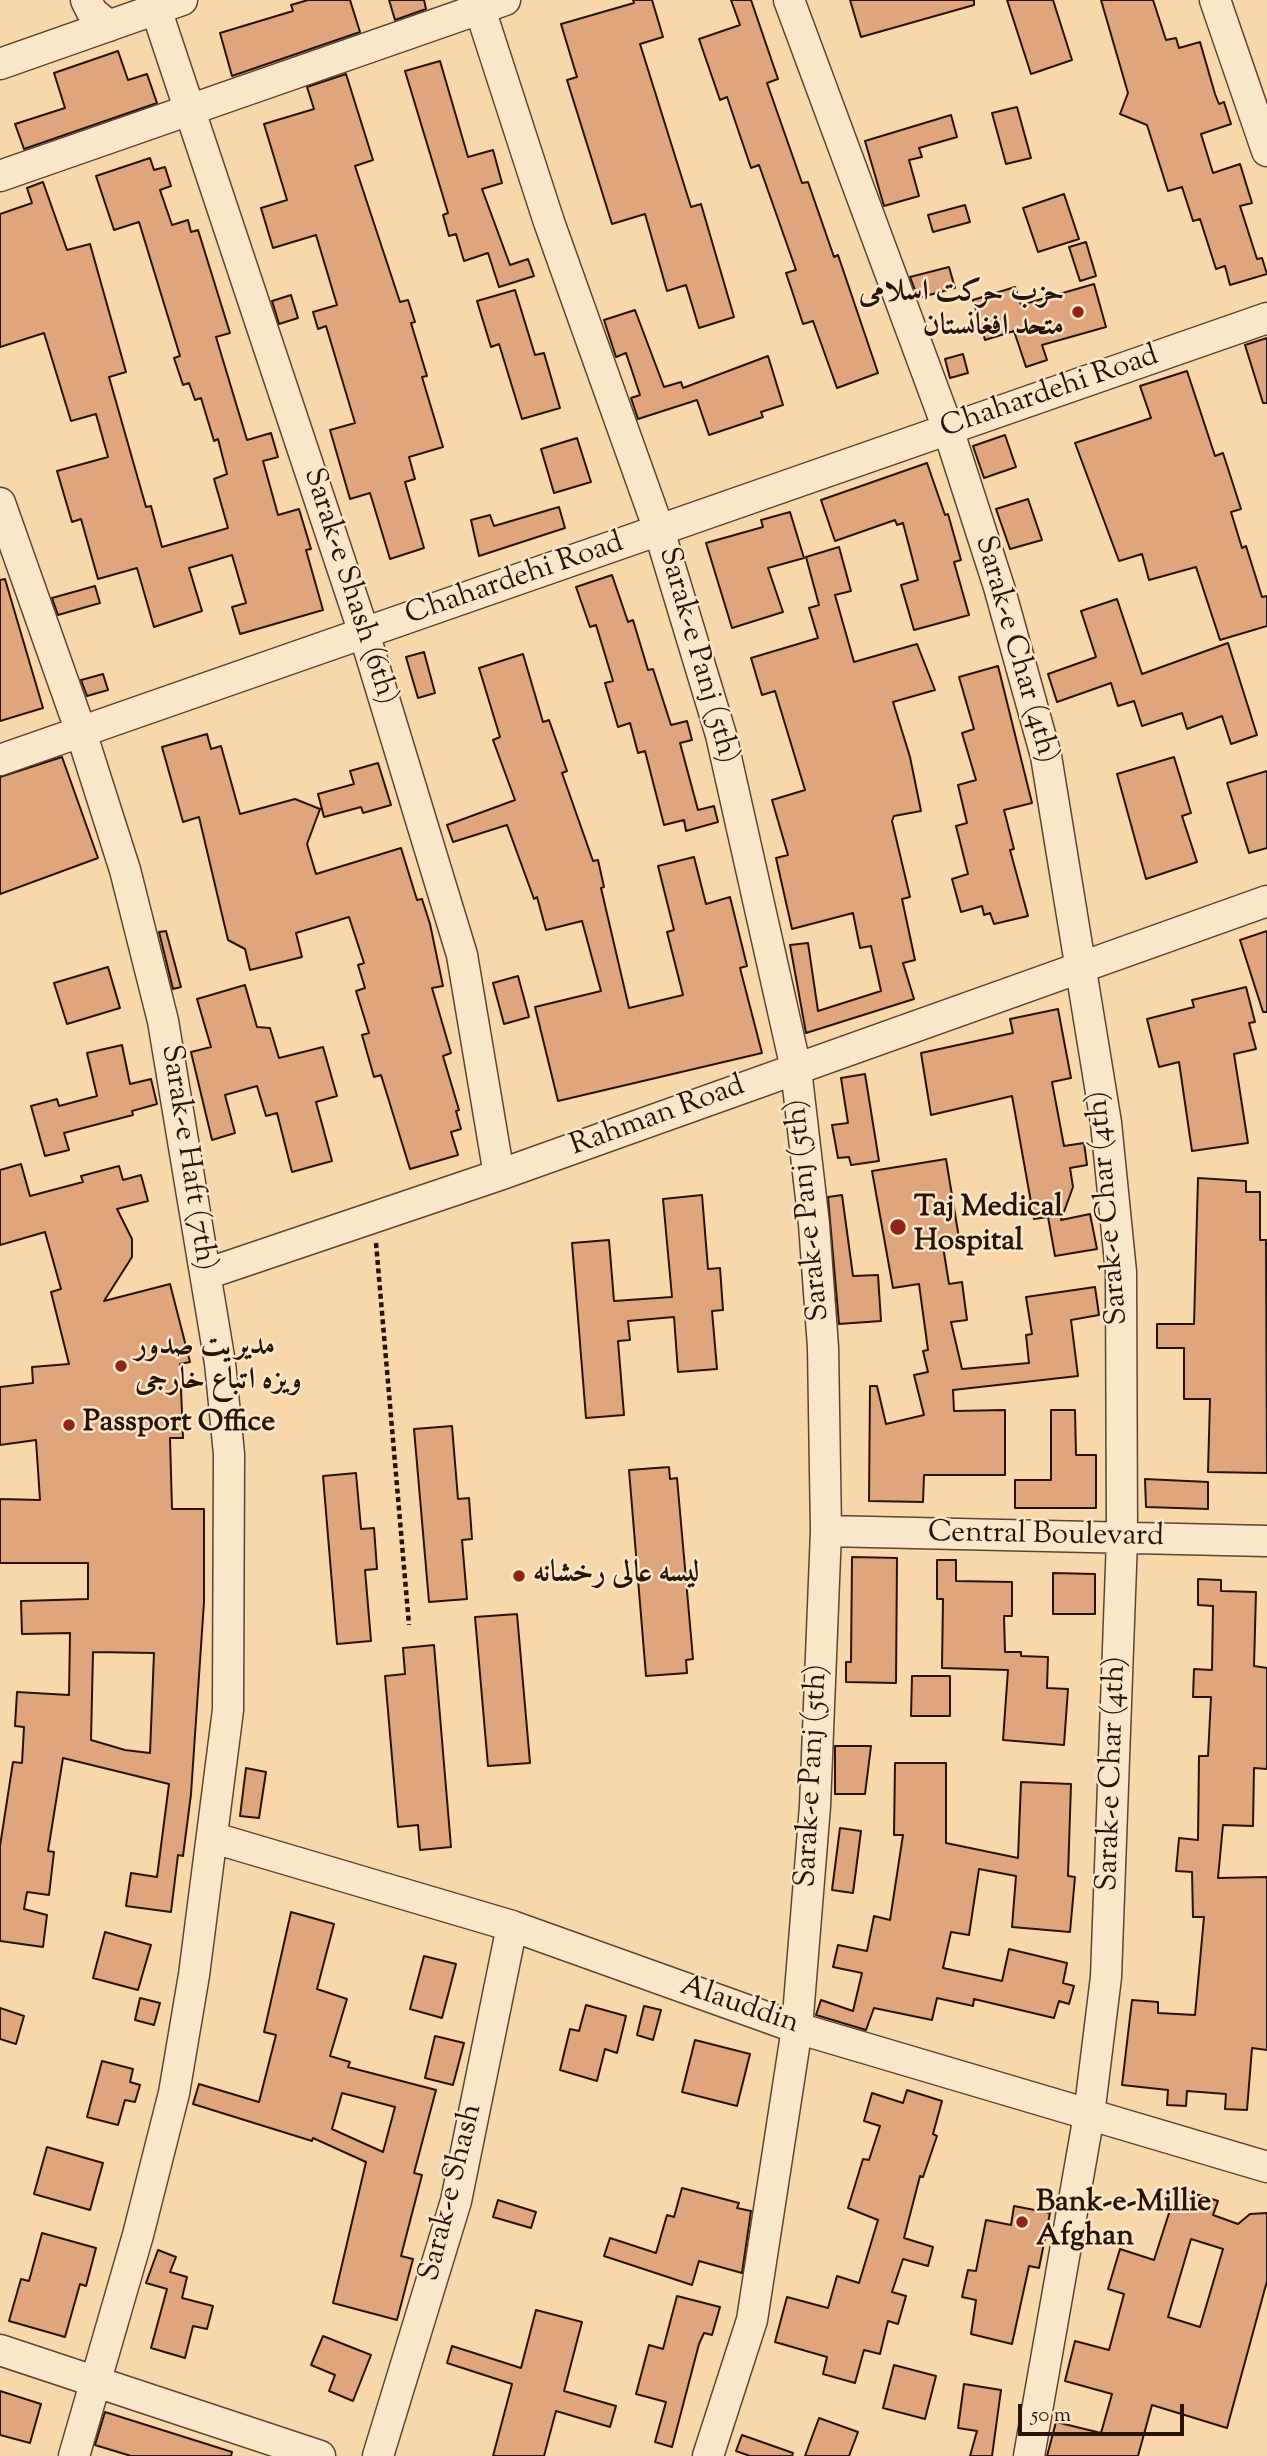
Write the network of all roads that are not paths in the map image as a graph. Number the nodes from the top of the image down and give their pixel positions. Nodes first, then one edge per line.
1 (86, 0) edge
2 (789, 0) edge
3 (1215, 0) edge
4 (487, 3) edge
5 (169, 5) edge
6 (109, 26) junction
7 (0, 64) edge
8 (192, 109) junction
9 (1267, 151) edge
10 (0, 176) edge
11 (1267, 318) edge
12 (948, 429) junction
13 (0, 502) edge
14 (659, 530) junction
15 (364, 633) junction
16 (81, 732) junction
17 (0, 760) edge
18 (1267, 901) edge
19 (1080, 970) junction
20 (796, 1069) junction
21 (499, 1175) junction
22 (206, 1274) junction
23 (826, 1531) junction
24 (1122, 1539) junction
25 (1267, 1541) edge
26 (214, 1838) junction
27 (512, 1926) junction
28 (797, 2028) junction
29 (1089, 2115) junction
30 (1267, 2167) edge
31 (0, 2350) edge
32 (97, 2381) junction
33 (74, 2456) edge
34 (320, 2456) edge
35 (378, 2456) edge
36 (708, 2456) edge
37 (1029, 2456) edge

1 - 6 street
2 - 12 street, Sarak-e Char (4th)
3 - 9 street
4 - 8 street
4 - 14 street, Sarak-e Panj (5th)
5 - 6 street
5 - 8 street, Sarak-e Shash (6th)
6 - 7 street
8 - 10 street
8 - 15 street, Sarak-e Shash (6th)
11 - 12 street, Chahardehi Road
12 - 14 street, Chahardehi Road
12 - 19 street, Sarak-e Char (4th)
13 - 16 street, Sarak-e Haft (7th)
14 - 15 street, Chahardehi Road
14 - 20 street, Sarak-e Panj (5th)
15 - 16 street, Chahardehi Road
15 - 21 street, Sarak-e Shash (6th)
16 - 17 street, Chahardehi Road
16 - 22 street, Sarak-e Haft (7th)
18 - 19 street, Rahman Road
19 - 20 street, Rahman Road
19 - 24 street, Sarak-e Char (4th)
20 - 21 street, Rahman Road
20 - 23 street, Sarak-e Panj (5th)
21 - 22 street, Rahman Road
22 - 26 street, Sarak-e Haft (7th)
23 - 24 street, Central Boulevard
23 - 28 street, Sarak-e Panj (5th)
24 - 25 street, Central Boulevard
24 - 29 street, Sarak-e Char (4th)
26 - 27 street, Alauddin
26 - 32 street, Sarak-e Haft (7th)
27 - 28 street, Alauddin
27 - 35 street, Sarak-e Shash
28 - 29 street, Alauddin
28 - 36 street, Sarak-e Panj (5th)
29 - 30 street, Alauddin
29 - 37 street, Sarak-e Char (4th)
31 - 32 street
32 - 33 street, Sarak-e Haft (7th)
32 - 34 street

